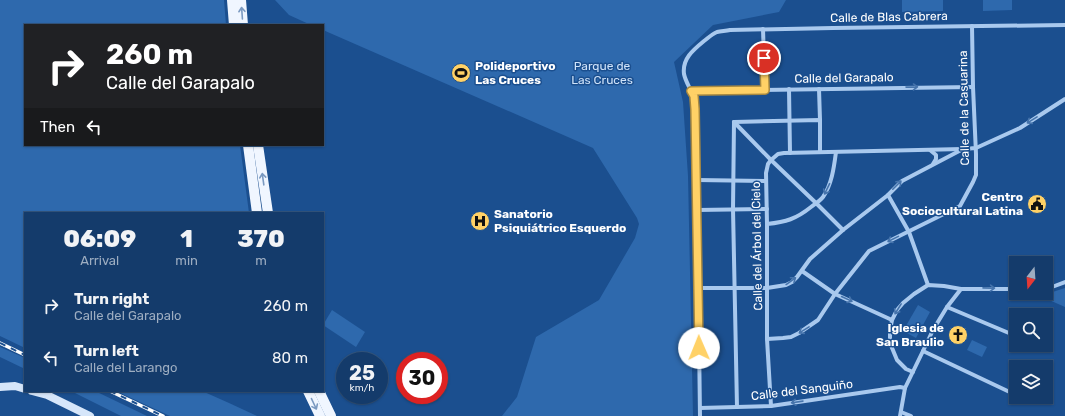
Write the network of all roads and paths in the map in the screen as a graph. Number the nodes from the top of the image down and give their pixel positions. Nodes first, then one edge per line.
1 (232, 0) edge
2 (242, 0) edge
3 (234, 24) edge
4 (243, 24) edge
5 (1065, 25) edge
6 (972, 26) junction
7 (763, 29) junction
8 (973, 87) junction
9 (790, 89) junction
10 (818, 89) junction
11 (765, 90) junction
12 (691, 91) junction
13 (1065, 99) edge
14 (790, 120) junction
15 (820, 120) junction
16 (734, 122) junction
17 (248, 146) edge
18 (258, 146) edge
19 (976, 148) junction
20 (963, 149) junction
21 (930, 150) junction
22 (790, 152) junction
23 (820, 152) junction
24 (836, 152) junction
25 (771, 160) junction
26 (933, 164) junction
27 (697, 180) junction
28 (734, 181) junction
29 (766, 181) junction
30 (888, 195) junction
31 (816, 203) junction
32 (733, 209) junction
33 (767, 209) junction
34 (697, 210) junction
35 (257, 212) edge
36 (268, 212) edge
37 (767, 224) junction
38 (842, 230) junction
39 (909, 232) junction
40 (802, 271) junction
41 (1065, 282) edge
42 (928, 286) junction
43 (1053, 287) edge
44 (698, 288) junction
45 (735, 288) junction
46 (767, 288) junction
47 (961, 289) junction
48 (1009, 289) edge
49 (836, 294) junction
50 (947, 307) junction
51 (892, 320) junction
52 (1009, 333) edge
53 (767, 339) junction
54 (923, 351) junction
55 (913, 372) junction
56 (0, 387) edge
57 (905, 388) junction
58 (24, 389) edge
59 (36, 392) edge
60 (308, 392) edge
61 (319, 392) edge
62 (1009, 392) edge
63 (771, 406) junction
64 (737, 407) junction
65 (700, 408) junction
66 (900, 414) edge
67 (90, 416) edge
68 (320, 416) edge
69 (331, 416) edge
70 (700, 416) edge
71 (911, 416) edge

1 - 3 main road
4 -> 2 main road
5 - 6 street, Calle de Blas Cabrera
6 - 7 street, Calle de Blas Cabrera
6 - 8 street, Calle de la Casuarina
7 - 11 street
7 - 12 street, Calle de Blas Cabrera
10 -> 8 street, Calle del Garapalo
8 - 19 street, Calle de la Casuarina
9 - 10 street, Calle del Garapalo
9 - 11 street, Calle del Garapalo
9 - 14 street
10 - 15 street
11 - 12 street, Calle del Garapalo
12 - 27 street
13 -> 19 street
14 - 15 street
14 - 16 street
14 - 22 street
15 - 23 street
16 - 25 street
16 - 28 street
17 - 35 main road
36 -> 18 main road
19 - 20 street
19 - 39 street, Calle de la Casuarina
20 - 21 street
20 - 26 street
21 - 24 street
21 - 26 street
22 - 23 street
22 - 25 street
23 - 24 street
24 -> 31 street
25 - 29 street, Calle del Árbol del Cielo
25 - 31 street
30 -> 26 street
27 - 28 street
27 - 34 street
28 - 29 street
28 - 32 street
29 - 33 street, Calle del Árbol del Cielo
30 - 38 street
30 - 39 street
31 - 37 street
31 - 38 street
32 - 33 street
32 - 34 street
32 - 45 street
33 - 37 street, Calle del Árbol del Cielo
34 - 44 street
37 - 46 street, Calle del Árbol del Cielo
38 - 40 street
39 - 42 street
39 -> 49 street, Calle de la Casuarina
46 -> 40 street
40 - 49 street
41 - 43 street
42 - 47 street
42 -> 51 street
44 - 45 street
44 - 65 street
45 - 46 street
45 - 64 street
46 - 53 street, Calle del Árbol del Cielo
47 -> 48 street
47 - 50 street
49 -> 51 street
49 -> 53 street, Calle de la Casuarina
50 - 52 street
50 - 54 street
51 - 55 street
53 - 63 street, Calle del Árbol del Cielo
54 - 55 street
54 - 62 street
55 - 57 street
56 - 58 street
57 -> 63 street, Calle del Sanguiño
57 - 66 street
59 - 67 street
60 -> 68 main road
61 - 69 main road
63 - 64 street, Calle del Sanguiño
64 - 65 street, Calle del Sanguiño
65 - 70 street
66 - 71 street

